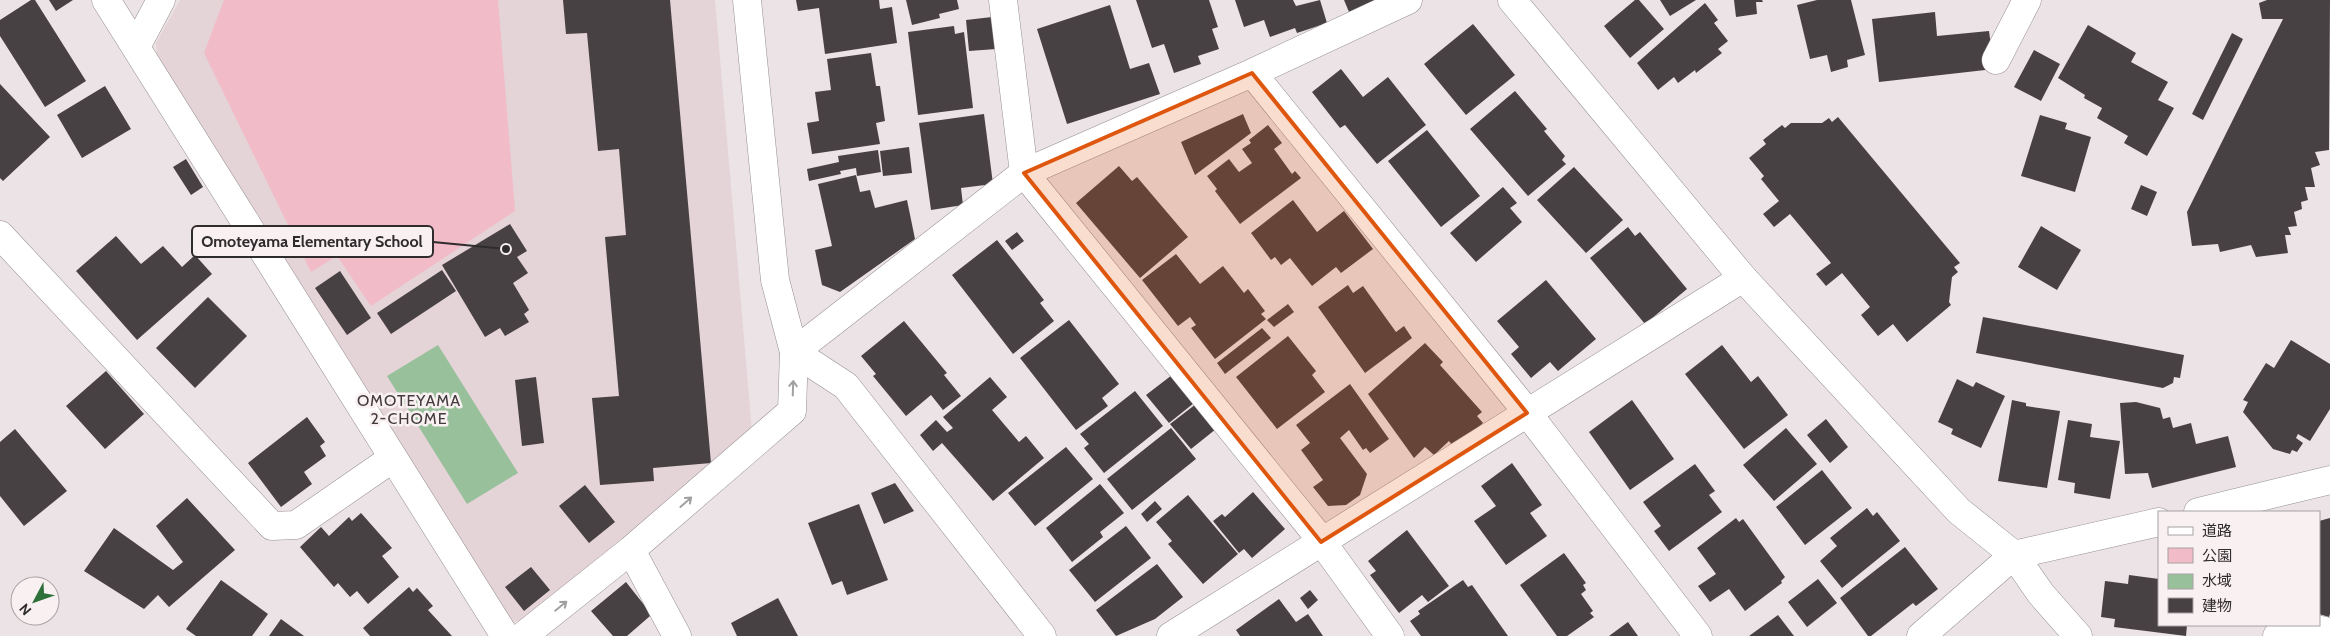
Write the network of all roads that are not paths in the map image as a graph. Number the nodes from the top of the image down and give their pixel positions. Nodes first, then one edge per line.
1 (106, 0) edge
2 (161, 0) edge
3 (747, 0) edge
4 (1002, 0) edge
5 (1408, 0) edge
6 (1512, 0) edge
7 (2027, 0) edge
8 (136, 47) junction
9 (1996, 60) dead end
10 (1252, 73) junction
11 (1024, 173) junction
12 (0, 235) edge
13 (1743, 278) junction
14 (794, 352) junction
15 (1527, 413) junction
16 (393, 458) junction
17 (2330, 480) edge
18 (2202, 511) edge
19 (2158, 522) edge
20 (1321, 542) junction
21 (631, 550) junction
22 (2014, 555) junction
23 (2330, 632) edge
24 (504, 636) edge
25 (523, 636) edge
26 (677, 636) edge
27 (1042, 636) edge
28 (1171, 636) edge
29 (1390, 636) edge
30 (1698, 636) edge
31 (1921, 636) edge
32 (2078, 636) edge
33 (2277, 636) edge

1 - 8 street
2 - 8 street
3 - 14 street
4 - 11 street
5 - 10 street
6 - 13 street
7 - 9 street
8 - 16 street
10 - 11 street
10 - 15 street
11 - 14 street
11 - 20 street
12 - 16 street
13 - 15 street
13 - 22 street
21 -> 14 street
14 - 27 street
15 - 20 street
15 - 30 street
16 - 24 street
17 - 18 street
19 - 22 street
20 - 28 street
20 - 29 street
25 -> 21 street
21 - 26 street
22 - 31 street
22 - 32 street
23 - 33 street

